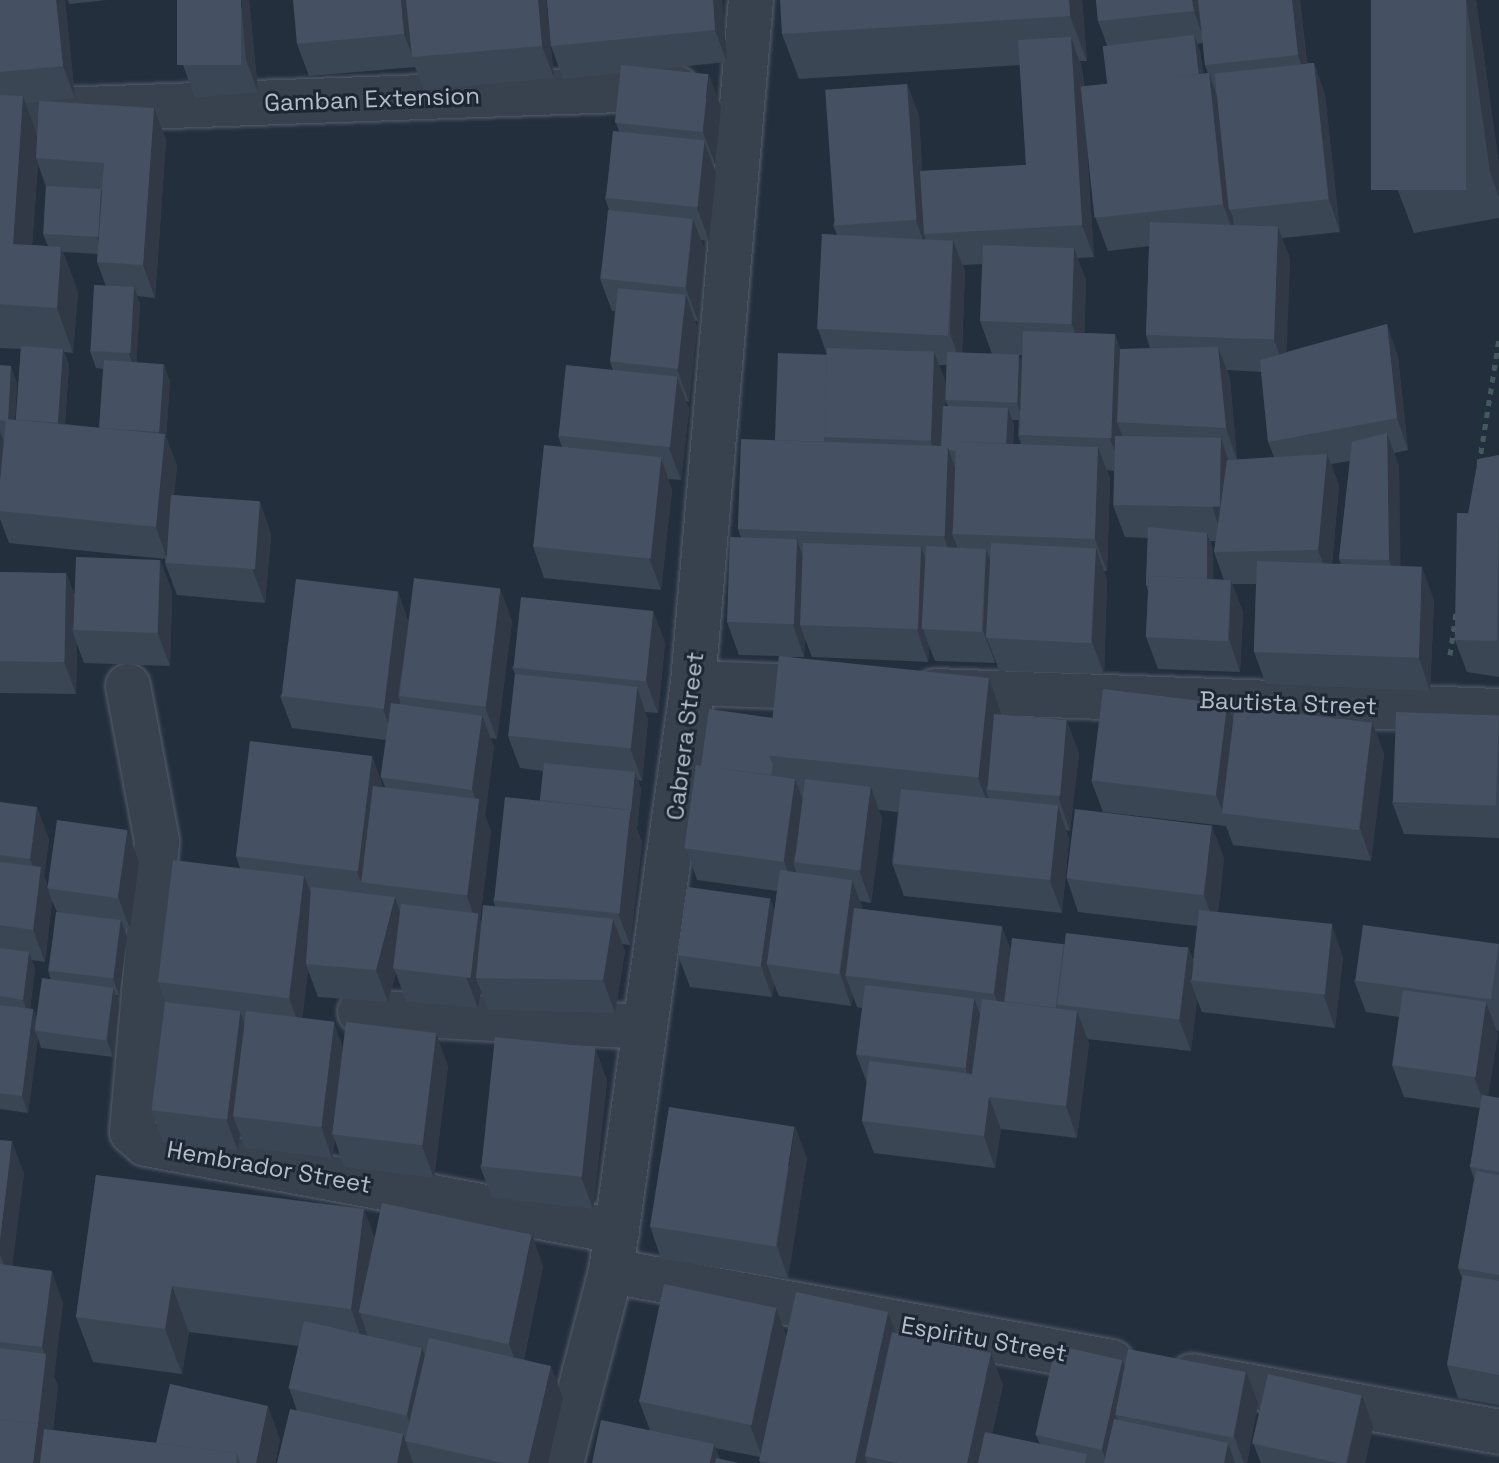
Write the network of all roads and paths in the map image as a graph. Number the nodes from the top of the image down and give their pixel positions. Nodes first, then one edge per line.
1 (751, 0) edge
2 (743, 86) junction
3 (0, 112) edge
4 (1499, 339) edge
5 (1477, 478) edge
6 (1458, 601) edge
7 (693, 683) junction
8 (128, 686) dead end
9 (1441, 709) junction
10 (1499, 711) edge
11 (360, 1012) dead end
12 (645, 1027) junction
13 (614, 1251) junction
14 (1499, 1432) edge
15 (561, 1463) edge

1 - 2 street, Cabrera Street
2 - 3 street, Gamban Extension
2 - 7 street, Cabrera Street
4 - 5 path
6 - 9 path
7 - 9 street, Bautista Street
7 - 12 street, Cabrera Street
8 - 13 street, Hembrador Street
9 - 10 street, Bautista Street
11 - 12 street
12 - 13 street, Cabrera Street
13 - 14 street, Espiritu Street
13 - 15 street, Cabrera Street

